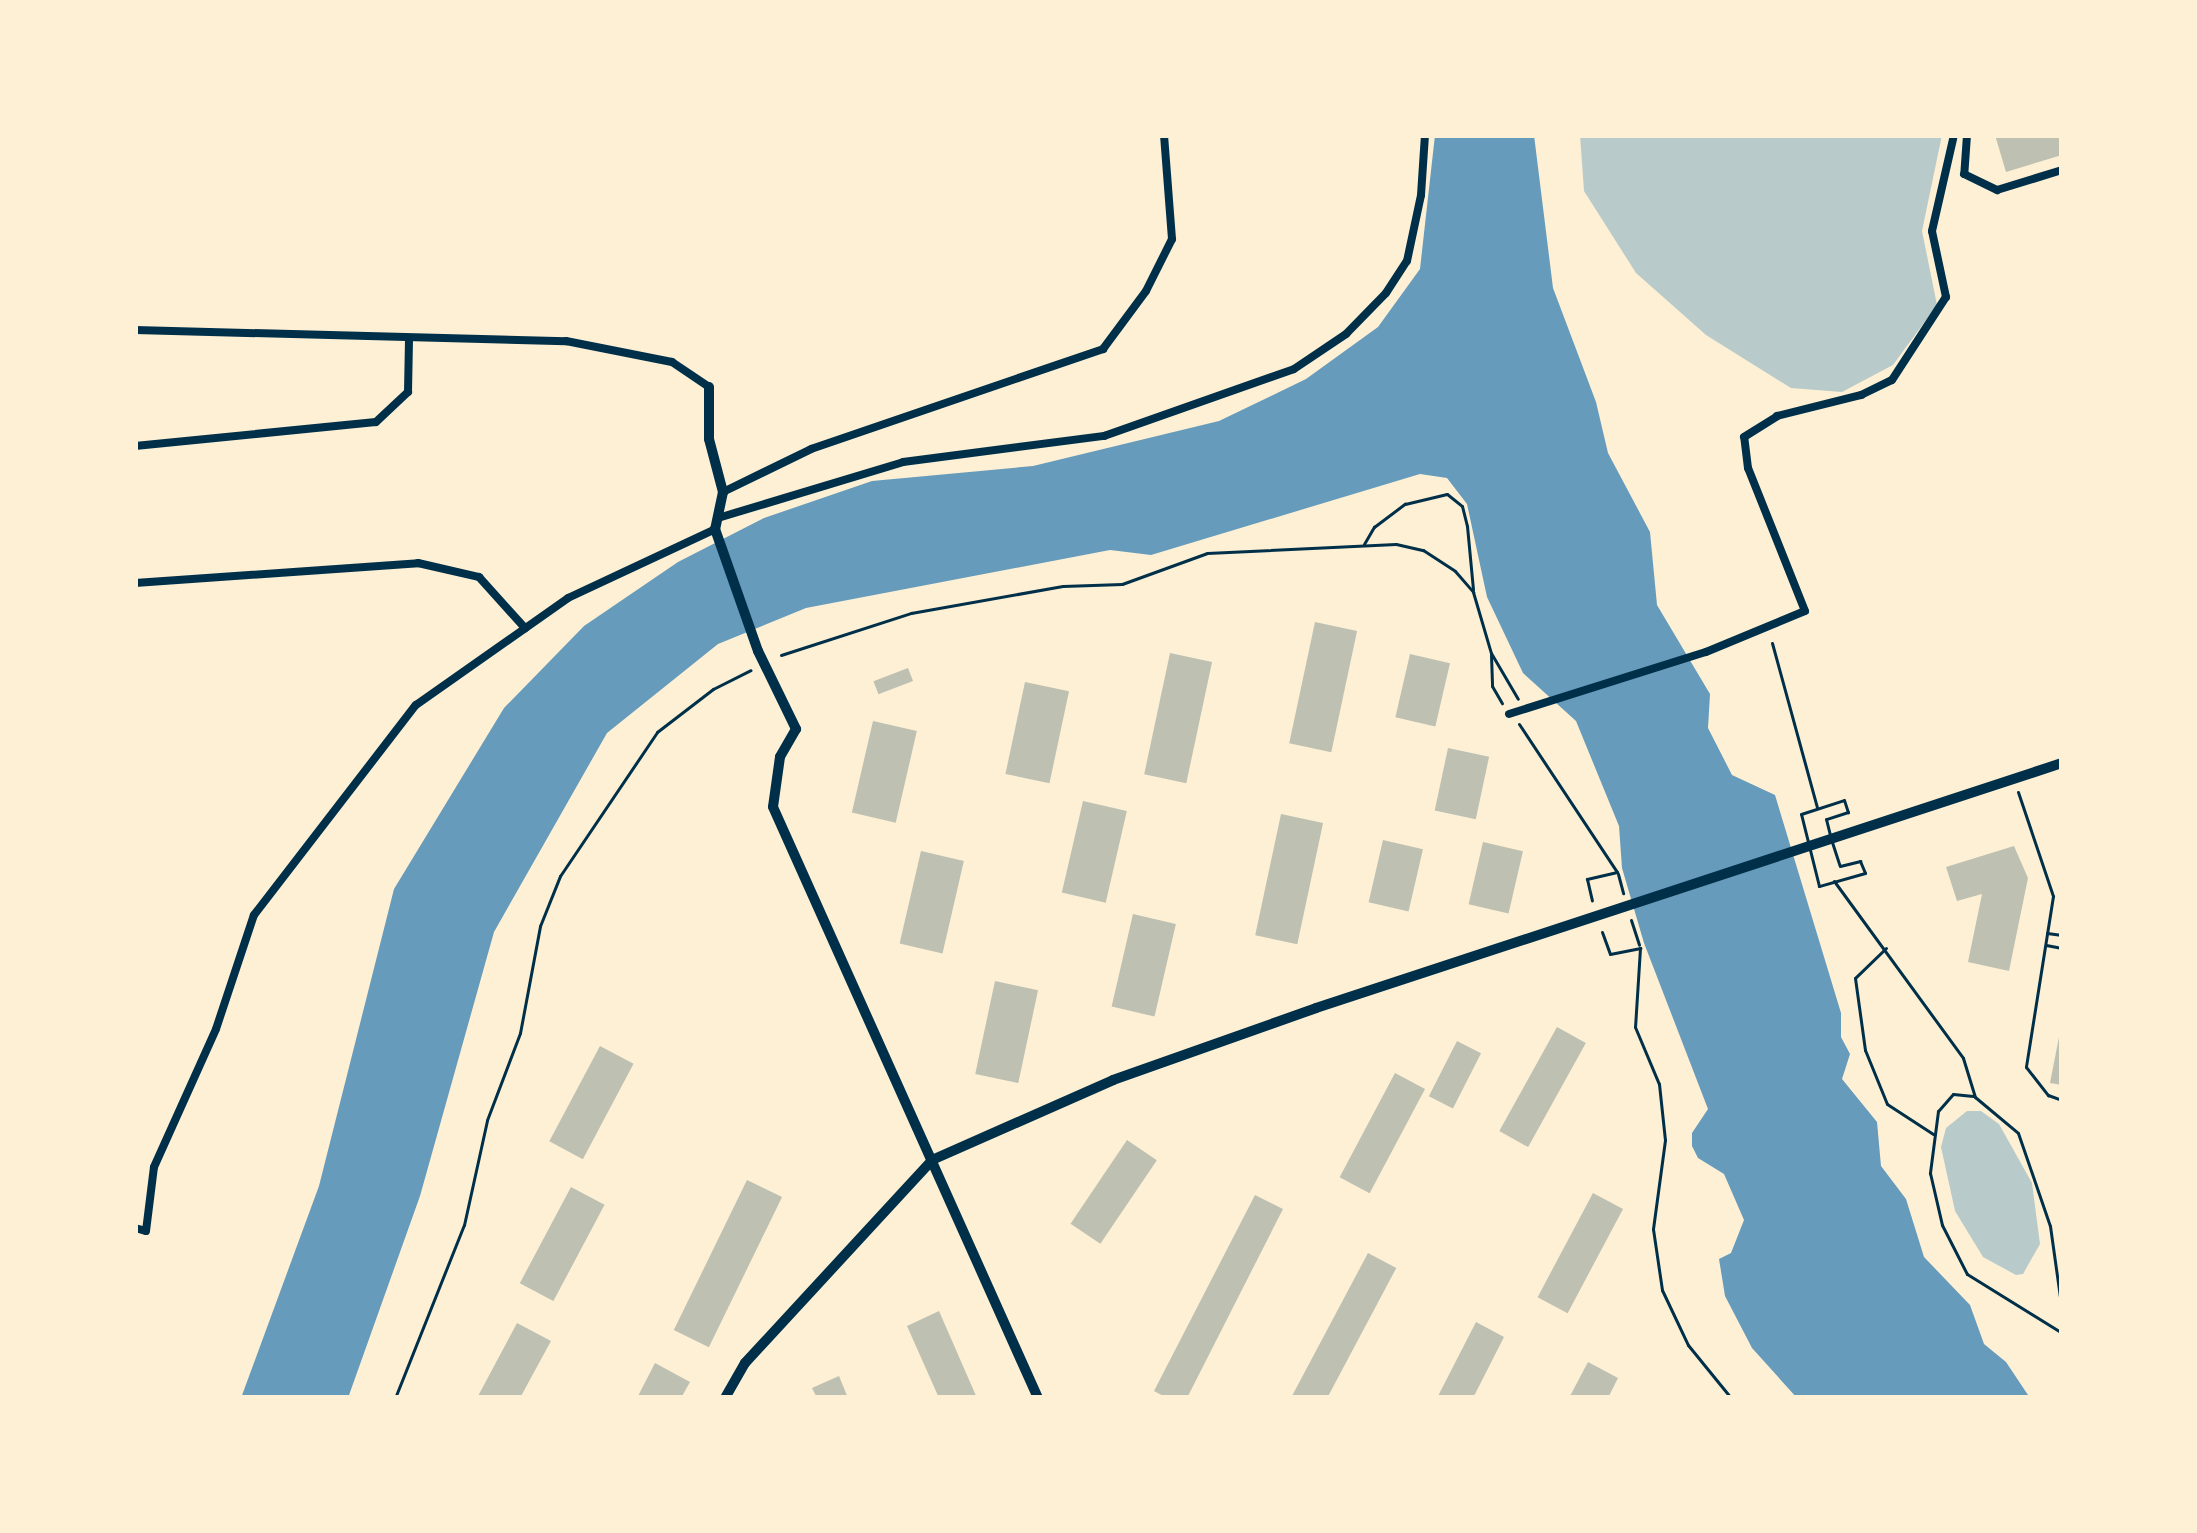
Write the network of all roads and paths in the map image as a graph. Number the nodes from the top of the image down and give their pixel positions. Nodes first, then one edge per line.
1 (1164, 135) edge
2 (1425, 135) edge
3 (1954, 135) edge
4 (1967, 135) edge
5 (2062, 170) edge
6 (135, 330) edge
7 (409, 337) junction
8 (709, 387) joint
9 (135, 446) edge
10 (723, 492) junction
11 (716, 524) junction
12 (1364, 544) junction
13 (135, 583) edge
14 (1473, 592) junction
15 (1767, 624) junction
16 (525, 628) junction
17 (1491, 652) junction
18 (765, 663) junction
19 (1525, 711) junction
20 (1509, 714) junction
21 (2062, 764) edge
22 (2013, 779) junction
23 (1817, 809) junction
24 (1801, 814) dead end
25 (1831, 839) junction
26 (1834, 881) junction
27 (1820, 886) dead end
28 (1596, 915) junction
29 (2048, 933) junction
30 (2062, 935) edge
31 (2045, 945) junction
32 (1887, 947) junction
33 (2062, 948) edge
34 (1975, 1097) junction
35 (2062, 1100) edge
36 (1934, 1134) junction
37 (932, 1160) junction
38 (135, 1228) edge
39 (2062, 1311) edge
40 (2062, 1334) edge
41 (394, 1398) edge
42 (725, 1398) edge
43 (1038, 1398) edge
44 (1731, 1398) edge

1 - 10 street
2 - 11 street
3 - 15 street
4 - 5 street
6 - 7 street
7 - 8 street
7 - 9 street
8 - 10 street
10 - 11 street
11 - 16 street
11 - 18 street
12 - 14 path
12 - 14 path
12 - 18 path
13 - 16 street
14 - 17 path
15 - 19 street
15 - 23 path
16 - 38 street
17 - 19 path
17 - 20 path
18 - 37 street
18 - 41 path
19 - 20 street
20 - 28 path
21 - 22 street
22 - 25 street
22 - 29 path
23 - 24 path
23 - 25 path
25 - 26 path
25 - 28 street
26 - 27 path
26 - 32 path
28 - 37 street
28 - 44 path
29 - 30 path
29 - 31 path
31 - 33 path
31 - 35 path
32 - 34 path
32 - 36 path
34 - 36 path
34 - 39 path
36 - 40 path
37 - 42 street
37 - 43 street

